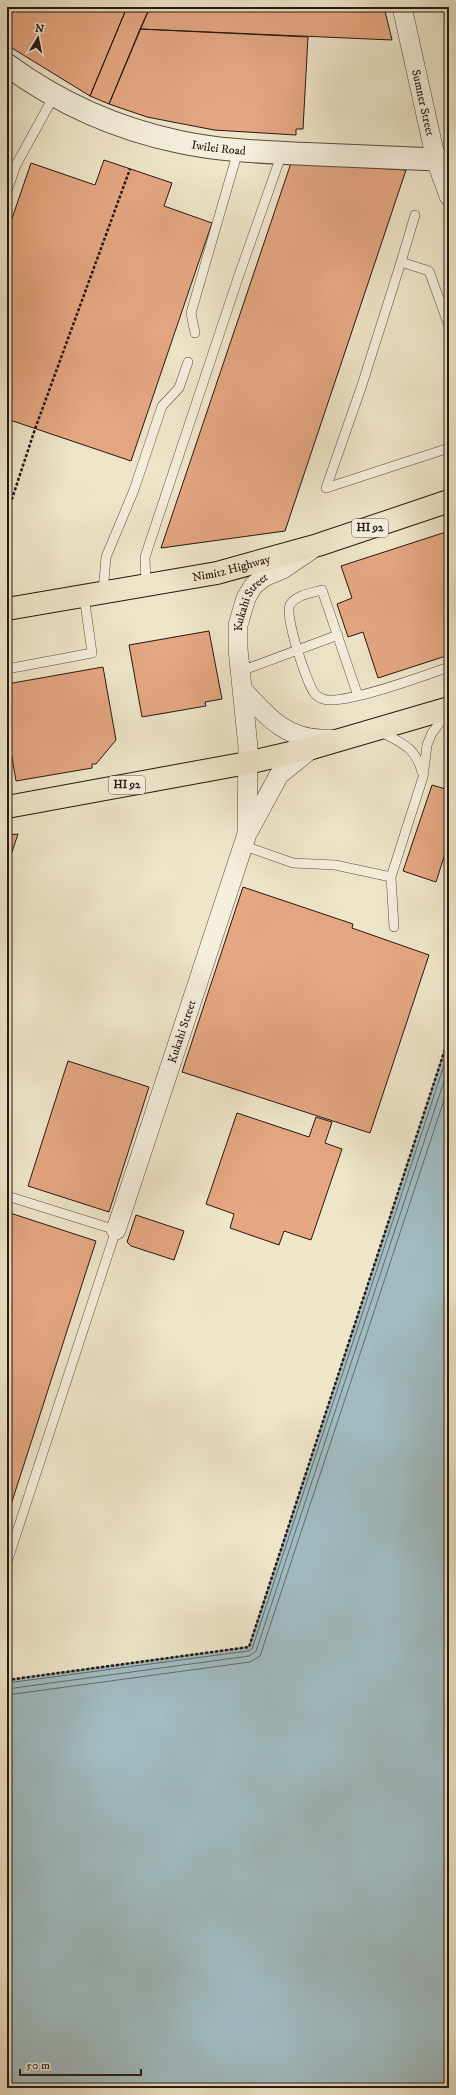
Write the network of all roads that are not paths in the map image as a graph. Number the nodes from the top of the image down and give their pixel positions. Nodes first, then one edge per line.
1 (402, 7) edge
2 (7, 65) edge
3 (54, 96) junction
4 (238, 151) junction
5 (282, 153) junction
6 (442, 160) edge
7 (7, 191) edge
8 (449, 196) edge
9 (415, 215) dead end
10 (401, 262) junction
11 (445, 304) edge
12 (449, 326) edge
13 (195, 333) dead end
14 (188, 362) dead end
15 (449, 448) edge
16 (449, 501) edge
17 (449, 509) edge
18 (422, 511) junction
19 (318, 545) junction
20 (146, 586) junction
21 (93, 595) junction
22 (7, 609) edge
23 (338, 635) junction
24 (297, 651) junction
25 (449, 667) edge
26 (7, 669) edge
27 (241, 671) junction
28 (243, 690) junction
29 (358, 696) junction
30 (449, 709) edge
31 (378, 730) junction
32 (349, 738) junction
33 (312, 748) junction
34 (247, 763) junction
35 (423, 777) junction
36 (7, 807) edge
37 (245, 839) junction
38 (392, 877) junction
39 (394, 927) dead end
40 (7, 1196) edge
41 (116, 1230) junction
42 (7, 1562) edge

1 - 6 street, Sumner Street
2 - 3 street, Iwilei Road
3 - 4 street, Iwilei Road
3 - 7 lane
4 - 5 street, Iwilei Road
4 - 13 lane
5 - 6 street, Iwilei Road
5 - 20 lane
6 - 8 street, Sumner Street
9 - 10 lane
10 - 11 lane
10 - 15 lane
11 - 12 lane
14 - 21 lane
16 - 18 main road, Nimitz Highway / HI 92
17 - 18 main road
18 - 19 main road, Nimitz Highway / HI 92
19 - 20 main road, Nimitz Highway / HI 92
19 - 27 street, Kukahi Street
20 - 21 main road, Nimitz Highway / HI 92
21 - 22 main road, Nimitz Highway / HI 92
21 - 26 lane
23 - 24 lane
23 - 24 lane
23 - 29 lane
24 - 27 lane
24 - 29 lane
25 - 29 lane
27 - 28 street, Kukahi Street
28 - 32 street
28 - 34 street, Kukahi Street
30 - 31 main road, HI 92
30 - 35 lane
31 - 32 main road, HI 92
31 - 35 lane
32 - 33 main road, HI 92
33 - 34 main road, HI 92
33 - 37 street, Kukahi Street
34 - 36 main road, HI 92
34 - 37 street, Kukahi Street
35 - 38 lane
37 - 38 lane
37 - 41 street, Kukahi Street
38 - 39 lane
40 - 41 lane
41 - 42 lane

